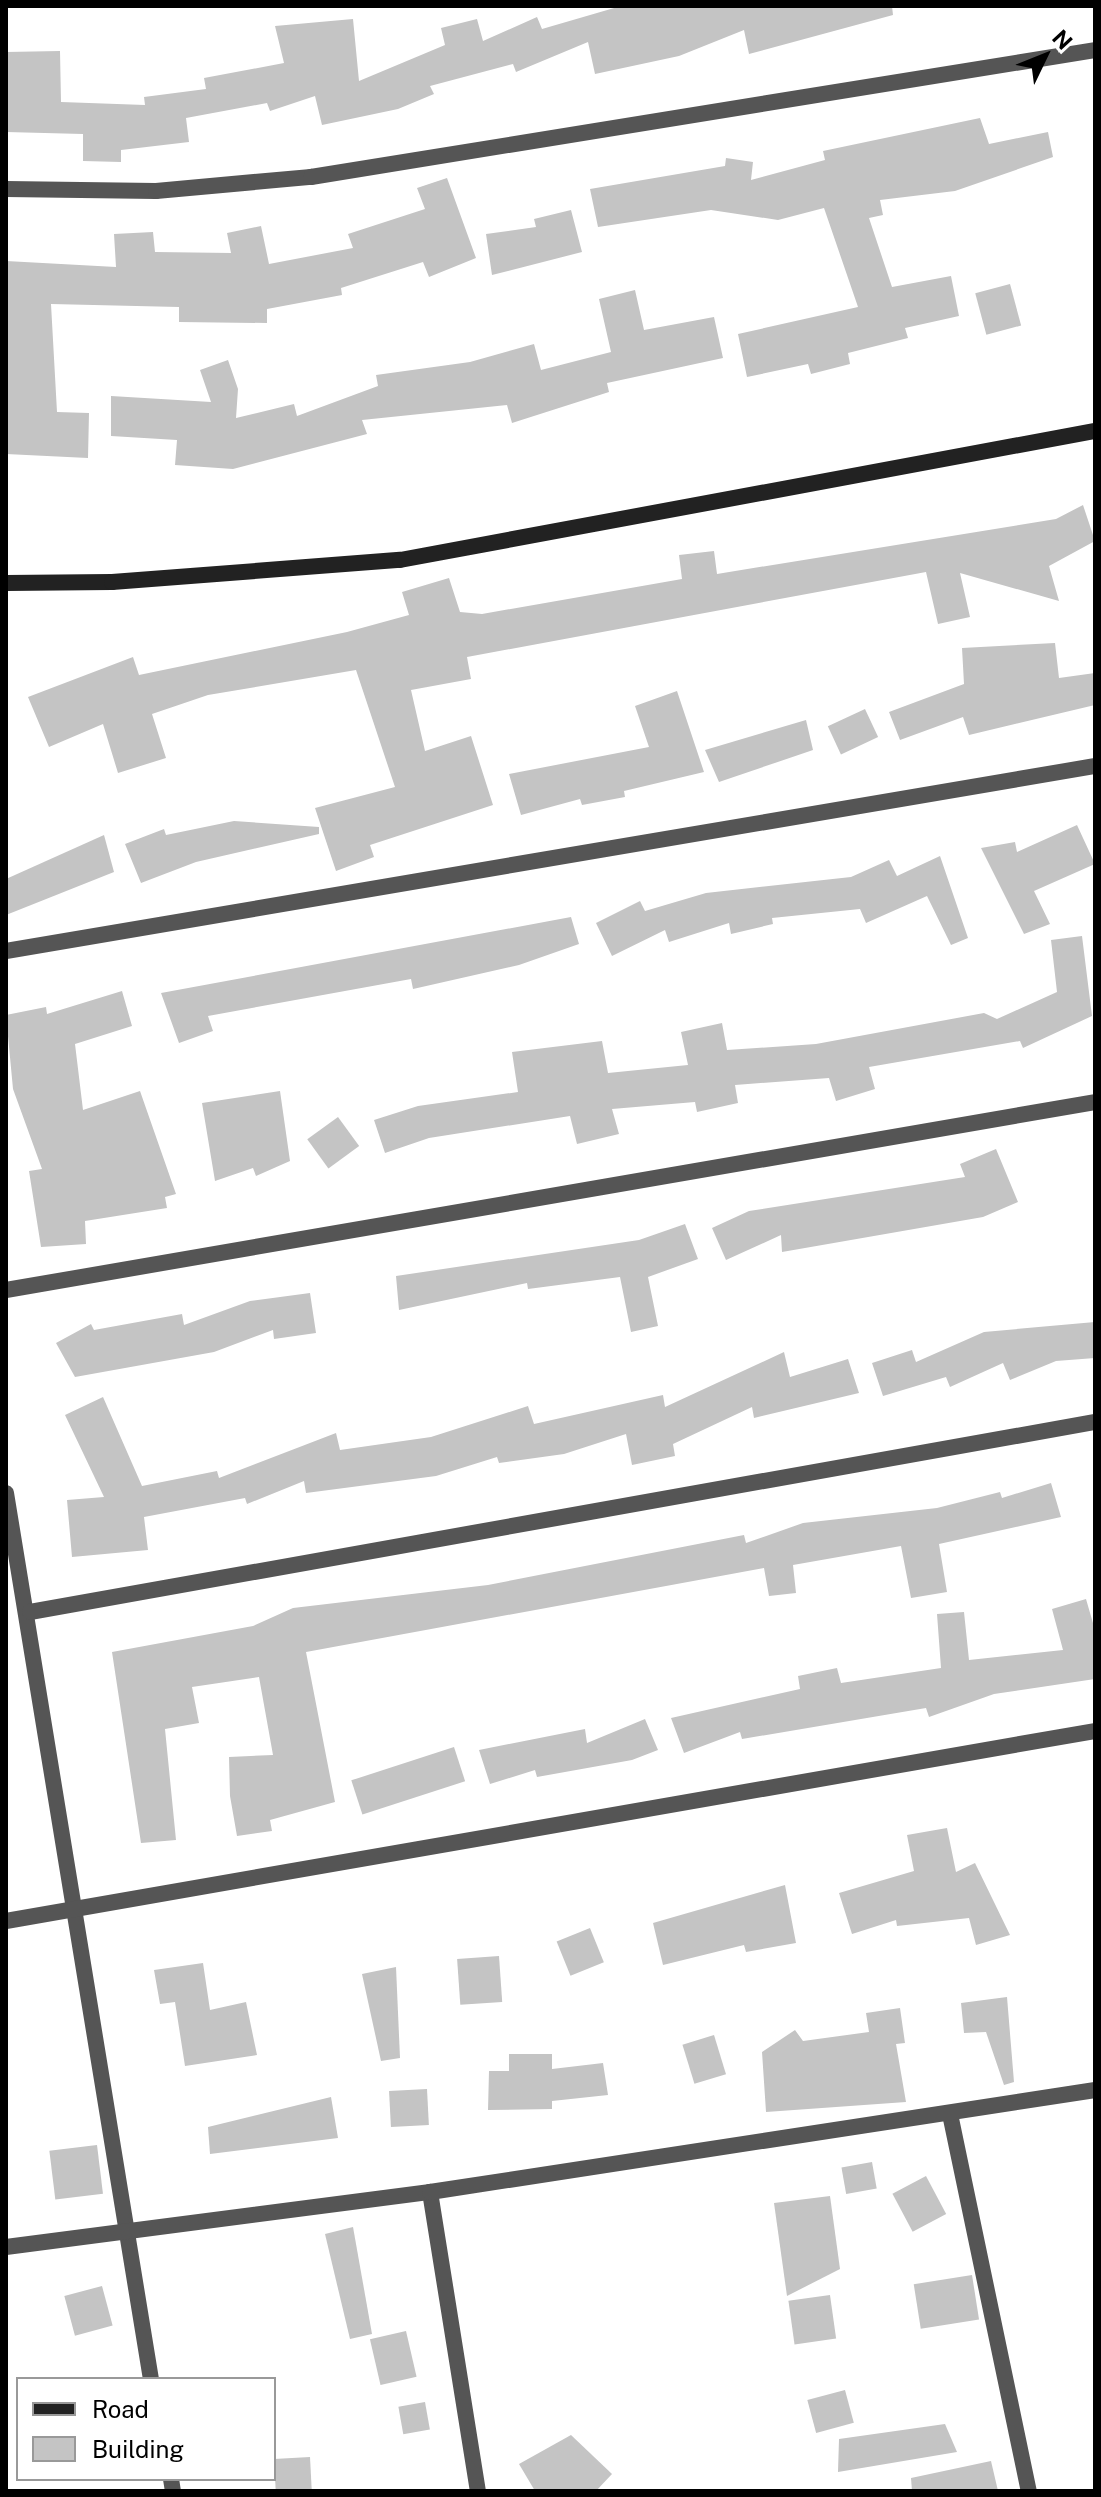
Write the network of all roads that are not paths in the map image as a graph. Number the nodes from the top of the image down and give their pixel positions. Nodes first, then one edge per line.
1 (1095, 50) edge
2 (6, 189) edge
3 (1095, 431) edge
4 (6, 583) edge
5 (1095, 766) edge
6 (6, 951) edge
7 (1095, 1102) edge
8 (6, 1290) edge
9 (1095, 1422) edge
10 (6, 1493) edge
11 (30, 1612) junction
12 (1095, 1731) edge
13 (75, 1909) junction
14 (6, 1921) edge
15 (1095, 2090) edge
16 (950, 2114) junction
17 (430, 2192) junction
18 (122, 2230) junction
19 (6, 2247) edge
20 (151, 2377) edge
21 (478, 2491) edge
22 (1029, 2491) edge

1 - 2 street
3 - 4 main road
5 - 6 street
7 - 8 street
9 - 11 street
10 - 11 street
11 - 13 street
12 - 13 street
13 - 14 street
13 - 18 street
15 - 16 street
16 - 17 street
16 - 22 street
17 - 18 street
17 - 21 street
18 - 19 street
18 - 20 street

